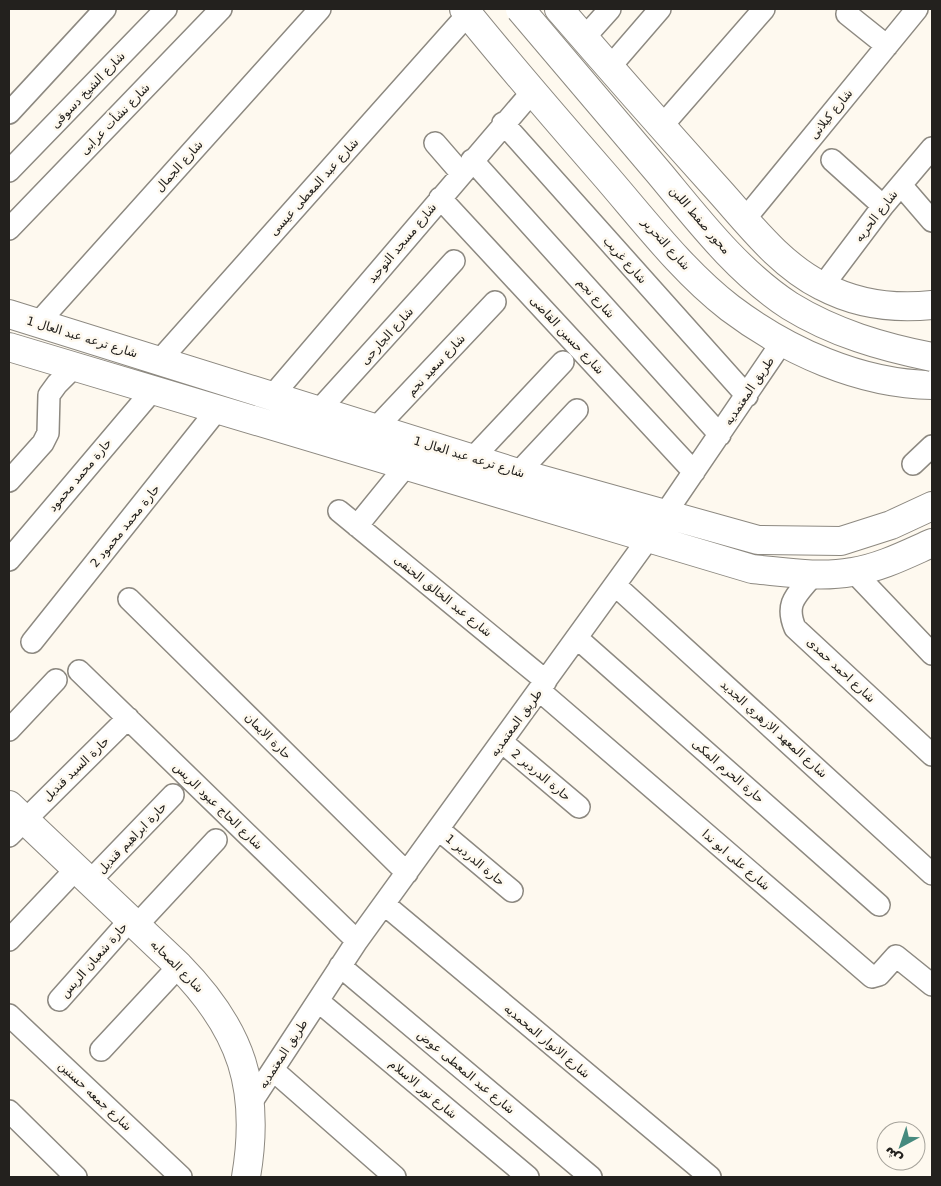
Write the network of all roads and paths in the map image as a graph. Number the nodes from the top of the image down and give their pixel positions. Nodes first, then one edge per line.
1 (105, 9) edge
2 (166, 9) edge
3 (221, 9) edge
4 (320, 9) edge
5 (520, 9) edge
6 (536, 9) edge
7 (559, 9) edge
8 (610, 9) edge
9 (660, 9) edge
10 (764, 9) edge
11 (917, 9) edge
12 (466, 12) edge
13 (847, 14) dead end
14 (584, 38) junction
15 (887, 46) junction
16 (609, 68) junction
17 (532, 92) junction
18 (9, 113) edge
19 (503, 123) junction
20 (661, 127) junction
21 (435, 143) dead end
22 (932, 148) edge
23 (832, 160) dead end
24 (466, 166) junction
25 (9, 171) edge
26 (901, 185) junction
27 (440, 198) junction
28 (883, 206) junction
29 (745, 219) junction
30 (932, 221) edge
31 (9, 229) edge
32 (454, 261) dead end
33 (822, 287) junction
34 (496, 302) dead end
35 (932, 305) edge
36 (9, 314) edge
37 (38, 323) junction
38 (782, 342) junction
39 (932, 344) edge
40 (9, 347) edge
41 (932, 357) edge
42 (160, 360) junction
43 (563, 362) dead end
44 (74, 367) junction
45 (932, 385) edge
46 (152, 390) junction
47 (273, 395) junction
48 (747, 396) junction
49 (217, 410) junction
50 (319, 410) junction
51 (577, 410) dead end
52 (376, 428) junction
53 (720, 435) junction
54 (932, 446) edge
55 (472, 459) junction
56 (914, 464) dead end
57 (405, 467) junction
58 (694, 472) junction
59 (518, 473) junction
60 (9, 482) edge
61 (932, 506) edge
62 (339, 511) dead end
63 (664, 516) junction
64 (357, 526) junction
65 (648, 539) junction
66 (932, 543) edge
67 (9, 560) edge
68 (854, 572) junction
69 (813, 575) junction
70 (615, 585) junction
71 (130, 599) dead end
72 (577, 638) junction
73 (32, 642) dead end
74 (932, 654) edge
75 (80, 671) dead end
76 (56, 680) dead end
77 (543, 686) junction
78 (128, 718) junction
79 (9, 730) edge
80 (502, 742) junction
81 (932, 755) edge
82 (173, 795) dead end
83 (579, 807) dead end
84 (14, 820) edge
85 (438, 830) junction
86 (216, 840) dead end
87 (407, 873) junction
88 (932, 874) edge
89 (83, 875) junction
90 (512, 891) dead end
91 (384, 904) junction
92 (879, 904) dead end
93 (133, 923) junction
94 (9, 940) edge
95 (357, 941) junction
96 (179, 966) junction
97 (340, 966) junction
98 (932, 985) edge
99 (59, 1000) dead end
100 (318, 1001) junction
101 (9, 1015) edge
102 (101, 1050) dead end
103 (273, 1070) junction
104 (251, 1103) junction
105 (9, 1111) edge
106 (247, 1176) edge
107 (76, 1177) edge
108 (181, 1177) edge
109 (395, 1177) edge
110 (528, 1177) edge
111 (591, 1177) edge
112 (710, 1177) edge

1 - 18 street
2 - 25 street, شارع الشيخ دسوقى
3 - 31 street, شارع نشأت عرابى
4 - 37 street, شارع الجمال
5 - 41 street, محور صفط اللبن, bridge
6 - 39 street, محور صفط اللبن
7 - 14 street
8 - 14 street
9 - 16 street
10 - 20 street
11 - 15 street, شارع كيلانى
12 - 17 street, شارع التحرير
12 - 42 street, شارع عبد المعطى عيسى
13 - 15 street
14 - 16 street
15 - 29 street, شارع كيلانى
16 - 20 street
17 - 19 street, شارع مسجد التوحيد
17 - 38 street, شارع التحرير
19 - 24 street, شارع مسجد التوحيد
19 - 48 street, شارع غريب
20 - 29 street
21 - 24 street, شارع نجم
22 - 26 street, شارع الحريه
23 - 28 street
24 - 27 street, شارع مسجد التوحيد
24 - 53 street, شارع نجم
26 - 28 street, شارع الحريه
26 - 30 street
27 - 47 street, شارع مسجد التوحيد
27 - 58 street, شارع حسين القاضى
28 - 33 street, شارع الحريه
29 - 33 street
32 - 50 street, شارع الجارحى
33 - 35 street
33 - 38 street
34 - 52 street, شارع سعيد نجم
36 - 37 street, شارع ترعه عبد العال 1
37 - 42 street, شارع ترعه عبد العال 1
38 - 45 street, شارع التحرير
38 - 48 street, طريق المعتمديه
40 - 44 street
42 - 47 street, شارع ترعه عبد العال 1
43 - 55 street
44 - 46 street
44 - 60 street
46 - 49 street
46 - 67 street, حارة محمد محمود
47 - 50 street, شارع ترعه عبد العال 1
48 - 53 street, طريق المعتمديه
49 - 57 street
49 - 73 street, حارة محمد محمود 2
50 - 52 street, شارع ترعه عبد العال 1
51 - 59 street
52 - 55 street, شارع ترعه عبد العال 1
53 - 58 street, طريق المعتمديه
54 - 56 street
55 - 59 street, شارع ترعه عبد العال 1
57 - 64 street
57 - 65 street
58 - 63 street, طريق المعتمديه
59 - 63 street, شارع ترعه عبد العال 1
61 - 63 street, شارع ترعه عبد العال 1
62 - 64 street, شارع عبد الخالق الحنفى
63 - 65 street, طريق المعتمديه
64 - 77 street, شارع عبد الخالق الحنفى
65 - 69 street
65 - 70 street, طريق المعتمديه
66 - 68 street
68 - 69 street
68 - 74 street
69 - 81 street, شارع احمد حمدى
70 - 72 street, طريق المعتمديه
70 - 88 street, شارع المعهد الازهري الجديد
71 - 87 street, حارة الايمان
72 - 77 street, طريق المعتمديه
72 - 92 street, حارة الحرم المكى
75 - 78 street, شارع الحاج عبود الريس
76 - 79 street
77 - 80 street, طريق المعتمديه
77 - 98 street, شارع على ابو ندا
78 - 84 street, حارة السيد قنديل
78 - 95 street, شارع الحاج عبود الريس
80 - 83 street, حارة الدردير 2
80 - 85 street, طريق المعتمديه
82 - 89 street, حارة ابراهيم قنديل
84 - 89 street, شارع الصحابه
85 - 87 street, طريق المعتمديه
85 - 90 street, حارة الدردير 1
86 - 93 street, حارة شعبان الريس
87 - 91 street, طريق المعتمديه
89 - 93 street, شارع الصحابه
89 - 94 street, حارة ابراهيم قنديل
91 - 95 street, طريق المعتمديه
91 - 112 street, شارع الانوار المحمديه
93 - 96 street, شارع الصحابه
93 - 99 street, حارة شعبان الريس
95 - 97 street, طريق المعتمديه
96 - 102 street
96 - 104 street, شارع الصحابه
97 - 100 street, طريق المعتمديه
97 - 111 street, شارع عبد المعطى عوض
100 - 103 street, طريق المعتمديه
100 - 110 street, شارع نور الاسلام
101 - 108 street, شارع جمعه حسنين
103 - 104 street, طريق المعتمديه
103 - 109 street
104 - 106 street, شارع الصحابه
105 - 107 street

